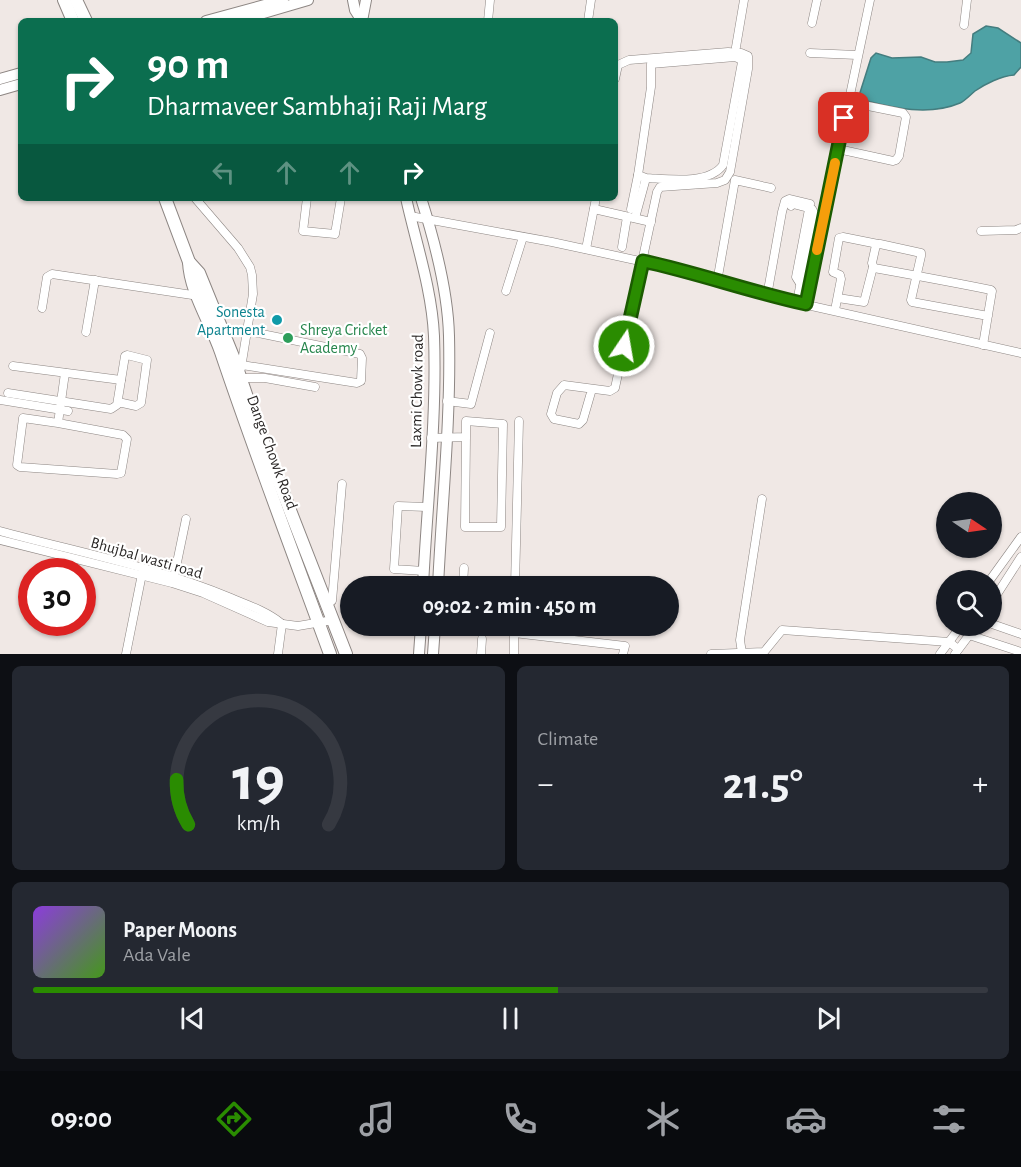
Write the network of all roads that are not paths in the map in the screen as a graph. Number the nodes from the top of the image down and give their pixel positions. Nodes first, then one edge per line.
1 (64, 0) edge
2 (76, 0) edge
3 (283, 0) edge
4 (308, 0) edge
5 (366, 0) edge
6 (490, 0) edge
7 (591, 0) edge
8 (744, 0) edge
9 (817, 0) edge
10 (870, 0) edge
11 (967, 0) edge
12 (356, 1) edge
13 (71, 18) edge
14 (85, 18) edge
15 (217, 18) edge
16 (246, 18) edge
17 (360, 18) edge
18 (363, 18) edge
19 (488, 18) edge
20 (588, 18) edge
21 (812, 23) dead end
22 (964, 25) dead end
23 (736, 47) dead end
24 (810, 53) dead end
25 (857, 56) junction
26 (618, 64) edge
27 (18, 74) edge
28 (0, 79) edge
29 (18, 85) edge
30 (0, 90) edge
31 (848, 102) junction
32 (838, 149) junction
33 (642, 177) junction
34 (771, 188) dead end
35 (166, 201) edge
36 (198, 201) edge
37 (307, 201) edge
38 (340, 201) edge
39 (407, 201) edge
40 (422, 201) edge
41 (595, 201) edge
42 (791, 206) dead end
43 (809, 208) junction
44 (594, 209) junction
45 (631, 215) junction
46 (410, 216) junction
47 (427, 218) junction
48 (651, 222) junction
49 (1021, 228) edge
50 (981, 231) dead end
51 (523, 237) junction
52 (878, 244) junction
53 (622, 247) dead end
54 (586, 249) junction
55 (189, 261) junction
56 (643, 261) junction
57 (873, 267) junction
58 (917, 276) junction
59 (95, 280) junction
60 (717, 282) junction
61 (506, 291) dead end
62 (199, 296) junction
63 (767, 296) junction
64 (838, 298) junction
65 (802, 303) junction
66 (42, 308) dead end
67 (835, 310) junction
68 (988, 316) junction
69 (248, 331) junction
70 (86, 332) dead end
71 (490, 333) dead end
72 (983, 345) junction
73 (1021, 353) edge
74 (13, 366) dead end
75 (237, 372) junction
76 (64, 373) junction
77 (121, 380) junction
78 (315, 387) dead end
79 (592, 389) junction
80 (8, 393) dead end
81 (0, 400) edge
82 (118, 402) junction
83 (447, 402) junction
84 (63, 407) junction
85 (519, 422) dead end
86 (58, 423) junction
87 (446, 437) junction
88 (466, 437) junction
89 (431, 438) junction
90 (342, 484) dead end
91 (762, 499) dead end
92 (427, 507) junction
93 (186, 519) dead end
94 (0, 531) edge
95 (1021, 537) edge
96 (0, 540) edge
97 (1021, 557) edge
98 (464, 568) dead end
99 (997, 570) edge
100 (424, 571) junction
101 (142, 574) junction
102 (159, 576) junction
103 (424, 576) edge
104 (439, 576) edge
105 (464, 576) edge
106 (515, 576) edge
107 (174, 577) junction
108 (1002, 586) edge
109 (326, 603) junction
110 (333, 620) junction
111 (319, 623) junction
112 (282, 624) junction
113 (1002, 627) edge
114 (1021, 634) edge
115 (420, 636) edge
116 (434, 636) edge
117 (514, 636) edge
118 (560, 636) edge
119 (954, 636) edge
120 (968, 636) edge
121 (972, 636) edge
122 (482, 639) dead end
123 (949, 642) junction
124 (957, 651) edge
125 (1021, 652) edge
126 (742, 653) edge
127 (126, 654) edge
128 (278, 654) edge
129 (330, 654) edge
130 (346, 654) edge
131 (419, 654) edge
132 (433, 654) edge
133 (481, 654) edge
134 (514, 654) edge
135 (623, 654) edge
136 (711, 654) edge
137 (940, 654) edge

1 - 13 main road
2 - 14 main road
3 - 15 main road
4 - 16 main road
5 - 18 main road
6 - 19 street
7 - 20 street
8 - 23 street
9 - 21 street
10 - 25 street
11 - 22 street
12 - 17 main road
24 - 25 street
25 - 31 street
26 - 48 street
27 - 28 main road
29 - 30 main road
31 - 32 street
31 - 32 street
32 - 65 street
33 - 33 street
33 - 45 street
34 - 60 street
35 - 55 main road, Dange Chowk Road
36 - 69 street, Dange Chowk Road
37 - 38 street
39 - 46 main road, Laxmi Chowk road
40 - 47 main road, Laxmi Chowk road
41 - 44 street
42 - 43 street
43 - 63 street
43 - 65 street
44 - 45 street
44 - 54 street
45 - 48 street
45 - 53 street
46 - 47 street
46 - 89 main road, Laxmi Chowk road
47 - 51 street
47 - 83 main road, Laxmi Chowk road
48 - 56 street
49 - 50 street
51 - 54 street
51 - 61 street
52 - 57 street
52 - 58 street
52 - 64 street
54 - 56 street
55 - 62 main road, Dange Chowk Road
55 - 75 main road, Dange Chowk Road
56 - 60 street
56 - 79 street
57 - 58 street
57 - 64 street
58 - 68 street
58 - 68 street
59 - 62 street
59 - 66 street
59 - 70 street
60 - 63 street
62 - 75 main road, Dange Chowk Road
63 - 65 street
64 - 67 street
65 - 67 street
67 - 72 street
68 - 72 street
69 - 75 street, Dange Chowk Road
69 - 75 street
71 - 83 street
72 - 73 street
74 - 76 street
75 - 78 street
75 - 109 main road, Dange Chowk Road
75 - 111 main road, Dange Chowk Road
76 - 77 street
76 - 84 street
77 - 82 street
77 - 82 street
79 - 79 street
80 - 84 street
81 - 84 street
82 - 84 street
83 - 87 main road, Laxmi Chowk road
84 - 86 street
85 - 106 street
86 - 86 street
87 - 88 street
87 - 89 street
87 - 104 main road, Laxmi Chowk road
88 - 88 street
89 - 92 main road, Laxmi Chowk road
90 - 109 street
91 - 126 street
92 - 100 main road, Laxmi Chowk road
92 - 100 street
93 - 107 street
94 - 102 street, Bhujbal wasti road
95 - 99 street
96 - 101 street, Bhujbal wasti road
97 - 108 street
98 - 105 street
100 - 103 main road, Laxmi Chowk road
101 - 102 street, Bhujbal wasti road
101 - 127 street
102 - 107 street, Bhujbal wasti road
102 - 112 street, Bhujbal wasti road
107 - 112 street, Bhujbal wasti road
109 - 110 main road, Dange Chowk Road
110 - 111 street, Bhujbal wasti road
110 - 130 main road, Dange Chowk Road
111 - 112 street, Bhujbal wasti road
111 - 129 main road, Dange Chowk Road
112 - 128 street
113 - 114 street
115 - 131 main road
116 - 132 main road
117 - 134 street
118 - 135 street
119 - 123 street
120 - 124 street
121 - 125 street
122 - 133 street
123 - 124 street
123 - 126 street
123 - 137 street
126 - 136 street

